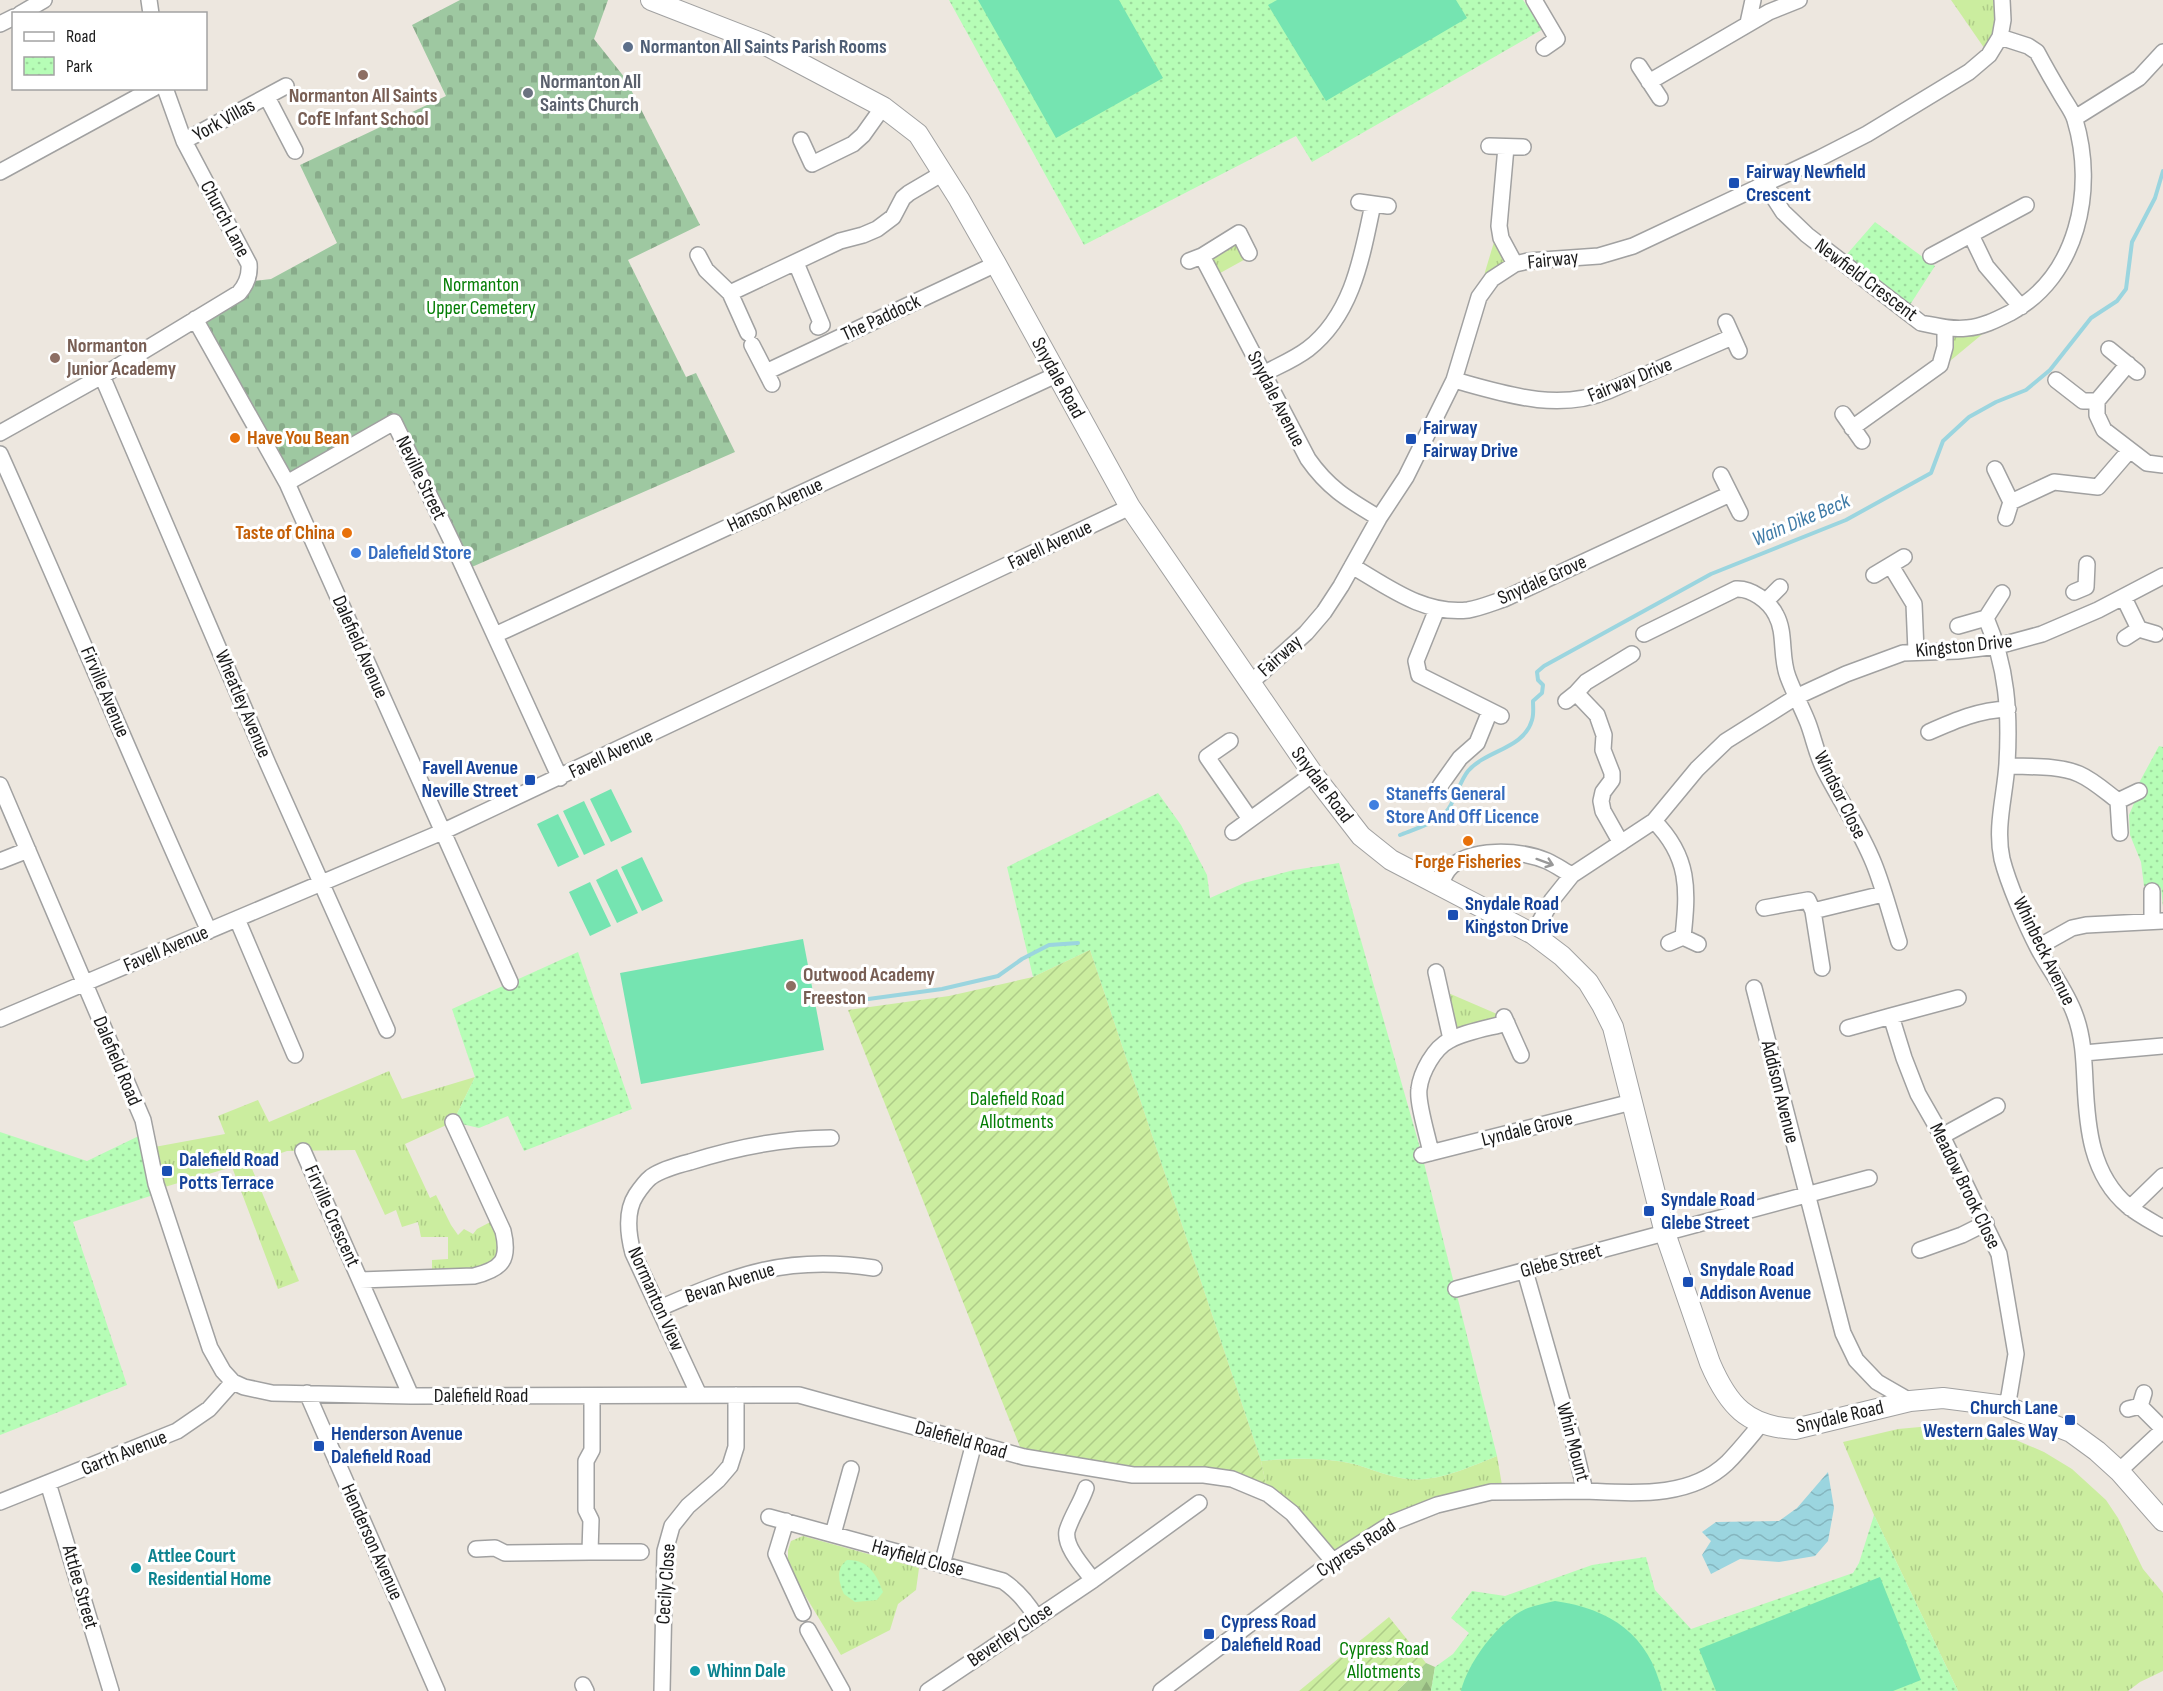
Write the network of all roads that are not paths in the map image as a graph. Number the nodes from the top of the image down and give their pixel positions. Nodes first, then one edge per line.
1 (44, 0) edge
2 (651, 0) edge
3 (1534, 0) edge
4 (1752, 0) edge
5 (1799, 0) edge
6 (2002, 0) edge
7 (23, 12) edge
8 (1748, 23) junction
9 (2000, 37) junction
10 (1544, 48) dead end
11 (2163, 52) edge
12 (1639, 66) dead end
13 (1649, 82) junction
14 (286, 86) dead end
15 (150, 90) edge
16 (166, 90) edge
17 (264, 98) junction
18 (1660, 98) dead end
19 (883, 106) junction
20 (2075, 118) junction
21 (801, 140) dead end
22 (184, 141) junction
23 (1489, 146) dead end
24 (1506, 147) junction
25 (1523, 147) dead end
26 (295, 151) dead end
27 (0, 172) edge
28 (943, 173) junction
29 (1765, 184) junction
30 (1373, 204) dead end
31 (2026, 205) dead end
32 (1971, 235) junction
33 (1249, 253) dead end
34 (698, 255) dead end
35 (1931, 256) dead end
36 (796, 263) junction
37 (996, 264) junction
38 (1515, 264) junction
39 (730, 293) junction
40 (2021, 307) junction
41 (195, 319) junction
42 (818, 327) dead end
43 (1945, 328) junction
44 (2109, 349) dead end
45 (1739, 351) dead end
46 (1263, 374) junction
47 (1056, 375) junction
48 (102, 376) junction
49 (1454, 380) junction
50 (2056, 380) dead end
51 (2097, 401) junction
52 (1843, 414) dead end
53 (1852, 428) junction
54 (0, 433) edge
55 (1862, 441) dead end
56 (2129, 451) junction
57 (0, 454) edge
58 (2163, 465) edge
59 (1995, 470) dead end
60 (1721, 475) dead end
61 (287, 483) junction
62 (1730, 494) junction
63 (2011, 502) junction
64 (1130, 507) junction
65 (1740, 513) dead end
66 (1379, 518) junction
67 (2006, 518) dead end
68 (2087, 564) dead end
69 (1352, 566) junction
70 (1874, 575) dead end
71 (2163, 576) edge
72 (1780, 587) dead end
73 (2002, 593) dead end
74 (2124, 598) junction
75 (1766, 601) junction
76 (1437, 609) junction
77 (2098, 610) junction
78 (1986, 618) junction
79 (1958, 627) dead end
80 (2139, 629) junction
81 (1644, 634) dead end
82 (2156, 634) dead end
83 (495, 635) junction
84 (2125, 638) dead end
85 (1998, 646) junction
86 (1916, 651) junction
87 (1632, 654) dead end
88 (1249, 684) junction
89 (1796, 697) junction
90 (2008, 709) junction
91 (1929, 732) dead end
92 (1230, 741) dead end
93 (2007, 766) junction
94 (1313, 774) junction
95 (560, 778) junction
96 (0, 785) edge
97 (1440, 786) dead end
98 (2139, 791) dead end
99 (2118, 801) junction
100 (1250, 819) junction
101 (1654, 821) junction
102 (442, 832) junction
103 (1233, 832) dead end
104 (2120, 833) dead end
105 (1621, 843) junction
106 (28, 850) junction
107 (0, 861) edge
108 (1572, 875) junction
109 (322, 882) junction
110 (1440, 887) junction
111 (2152, 891) dead end
112 (1883, 894) junction
113 (1764, 908) dead end
114 (1813, 911) junction
115 (237, 919) junction
116 (2157, 921) edge
117 (209, 931) junction
118 (1533, 934) junction
119 (1899, 942) dead end
120 (1698, 944) dead end
121 (2038, 947) junction
122 (1822, 968) dead end
123 (1442, 977) dead end
124 (510, 982) dead end
125 (84, 983) junction
126 (1754, 988) dead end
127 (1959, 998) dead end
128 (1891, 1016) junction
129 (0, 1019) edge
130 (1848, 1028) dead end
131 (387, 1030) dead end
132 (1451, 1039) junction
133 (2163, 1046) edge
134 (2084, 1053) junction
135 (1521, 1054) dead end
136 (295, 1055) dead end
137 (1632, 1102) junction
138 (1997, 1106) dead end
139 (453, 1122) dead end
140 (1942, 1136) junction
141 (831, 1138) dead end
142 (303, 1151) dead end
143 (2163, 1176) edge
144 (1869, 1178) dead end
145 (1806, 1196) junction
146 (2130, 1208) junction
147 (1986, 1223) junction
148 (2163, 1228) edge
149 (1665, 1233) junction
150 (1920, 1250) dead end
151 (874, 1268) dead end
152 (1525, 1271) junction
153 (360, 1280) junction
154 (1456, 1289) dead end
155 (660, 1308) junction
156 (233, 1382) junction
157 (307, 1393) junction
158 (699, 1395) junction
159 (736, 1395) junction
160 (411, 1396) junction
161 (592, 1396) junction
162 (1910, 1401) junction
163 (2137, 1403) dead end
164 (2006, 1406) junction
165 (1761, 1424) junction
166 (2163, 1430) edge
167 (974, 1443) junction
168 (850, 1468) dead end
169 (2120, 1471) junction
170 (48, 1483) junction
171 (1086, 1488) dead end
172 (1585, 1491) junction
173 (0, 1502) edge
174 (1199, 1503) dead end
175 (769, 1517) dead end
176 (786, 1521) junction
177 (2163, 1521) edge
178 (832, 1534) junction
179 (476, 1549) dead end
180 (590, 1552) junction
181 (641, 1552) dead end
182 (1333, 1561) junction
183 (942, 1564) junction
184 (1093, 1580) junction
185 (803, 1613) dead end
186 (1036, 1617) junction
187 (808, 1630) dead end
188 (111, 1691) edge
189 (437, 1691) edge
190 (662, 1691) edge
191 (842, 1691) edge
192 (928, 1691) edge
193 (1161, 1691) edge

1 - 7 street
2 - 19 street, Snydale Road
3 - 10 street
4 - 8 street
5 - 8 street
6 - 9 street
8 - 13 street
9 - 20 street, Newfield Crescent
9 - 29 street, Fairway
11 - 20 street
12 - 13 street
13 - 18 street
14 - 17 street, York Villas
15 - 27 street
16 - 22 street, Church Lane
17 - 22 street, York Villas
17 - 26 street, York Villas
19 - 21 street
19 - 28 street, Snydale Road
20 - 40 street, Newfield Crescent
22 - 41 street, Church Lane
23 - 24 street
24 - 25 street
24 - 38 street
28 - 36 street
28 - 37 street, Snydale Road
29 - 38 street, Fairway
29 - 43 street, Newfield Crescent
30 - 46 street
31 - 32 street
32 - 35 street
32 - 40 street
33 - 46 street, Snydale Avenue
34 - 39 street
36 - 39 street
36 - 42 street
37 - 39 street, The Paddock
37 - 47 street, Snydale Road
38 - 49 street, Fairway
40 - 43 street, Newfield Crescent
41 - 48 street, Church Lane
41 - 61 street, Dalefield Avenue
43 - 53 street
44 - 51 street
45 - 49 street, Fairway Drive
46 - 66 street, Snydale Avenue
47 - 64 street, Snydale Road
47 - 83 street, Hanson Avenue
48 - 54 street, Church Lane
48 - 109 street, Wheatley Avenue
49 - 66 street, Fairway
50 - 51 street
51 - 56 street
52 - 53 street
53 - 55 street
56 - 58 street
56 - 63 street
57 - 117 street, Firville Avenue
59 - 63 street
60 - 62 street
61 - 83 street, Neville Street
61 - 102 street, Dalefield Avenue
62 - 65 street
62 - 76 street, Snydale Grove
63 - 67 street
64 - 88 street, Snydale Road
64 - 95 street, Favell Avenue
66 - 69 street, Fairway
68 - 77 street
69 - 76 street, Snydale Grove
69 - 88 street, Fairway
70 - 86 street
71 - 74 street, Kingston Drive
72 - 75 street
73 - 78 street
74 - 77 street, Kingston Drive
74 - 80 street
75 - 81 street
75 - 89 street
76 - 97 street
77 - 85 street, Kingston Drive
78 - 79 street
78 - 85 street, Whinbeck Avenue
80 - 82 street
80 - 84 street
83 - 95 street, Neville Street
85 - 86 street, Kingston Drive
85 - 90 street, Whinbeck Avenue
86 - 89 street, Kingston Drive
87 - 105 street
88 - 94 street, Snydale Road
89 - 101 street, Kingston Drive
89 - 112 street, Windsor Close
90 - 91 street
90 - 93 street, Whinbeck Avenue
92 - 100 street
93 - 99 street
93 - 121 street, Whinbeck Avenue
94 - 100 street
94 - 110 street, Snydale Road
95 - 102 street, Favell Avenue
96 - 106 street, Dalefield Road
98 - 99 street
99 - 104 street
100 - 103 street
101 - 105 street, Kingston Drive
101 - 120 street
102 - 109 street, Favell Avenue
102 - 124 street, Dalefield Avenue
105 - 108 street, Kingston Drive
106 - 107 street
106 - 125 street, Dalefield Road
110 -> 108 street
108 - 118 street, Kingston Drive
109 - 115 street, Favell Avenue
109 - 131 street, Wheatley Avenue
110 - 118 street, Snydale Road
111 - 116 street
112 - 114 street
112 - 119 street, Windsor Close
113 - 114 street
114 - 122 street
115 - 117 street, Favell Avenue
115 - 136 street
116 - 121 street
117 - 125 street, Favell Avenue
118 - 137 street, Snydale Road
121 - 134 street, Whinbeck Avenue
123 - 132 street
125 - 129 street, Favell Avenue
125 - 156 street, Dalefield Road
126 - 145 street, Addison Avenue
127 - 128 street
128 - 130 street
128 - 140 street, Meadow Brook Close
132 - 135 street
132 - 137 street, Lyndale Grove
133 - 134 street
134 - 146 street, Whinbeck Avenue
137 - 149 street, Snydale Road
138 - 140 street
139 - 153 street, Firville Crescent
140 - 147 street, Meadow Brook Close
141 - 155 street, Normanton View
142 - 153 street, Firville Crescent
143 - 146 street
144 - 145 street
145 - 149 street
145 - 162 street, Addison Avenue
146 - 148 street, Whinbeck Avenue
147 - 150 street
147 - 164 street, Meadow Brook Close
149 - 152 street, Glebe Street
149 - 165 street, Snydale Road
151 - 155 street, Bevan Avenue
152 - 154 street, Glebe Street
152 - 172 street, Whin Mount
153 - 160 street, Firville Crescent
155 - 158 street, Normanton View
156 - 157 street, Dalefield Road
156 - 170 street, Garth Avenue
157 - 160 street, Dalefield Road
157 - 189 street, Henderson Avenue
158 - 159 street, Dalefield Road
158 - 161 street, Dalefield Road
159 - 167 street, Dalefield Road
159 - 190 street, Cecily Close
160 - 161 street, Dalefield Road
161 - 180 street
162 - 164 street, Snydale Road
162 - 165 street, Snydale Road
163 - 166 street
164 - 169 street
165 - 172 street, Whin Mount
166 - 169 street
167 - 182 street, Dalefield Road
167 - 183 street
168 - 178 street
169 - 177 street
170 - 173 street, Garth Avenue
170 - 188 street, Attlee Street
171 - 184 street
172 - 182 street, Cypress Road
174 - 184 street, Beverley Close
175 - 176 street, Hayfield Close
176 - 178 street, Hayfield Close
176 - 185 street
178 - 183 street, Hayfield Close
179 - 180 street
180 - 181 street
182 - 193 street, Cypress Road
183 - 186 street, Hayfield Close
184 - 186 street, Beverley Close
186 - 192 street, Beverley Close
187 - 191 street

